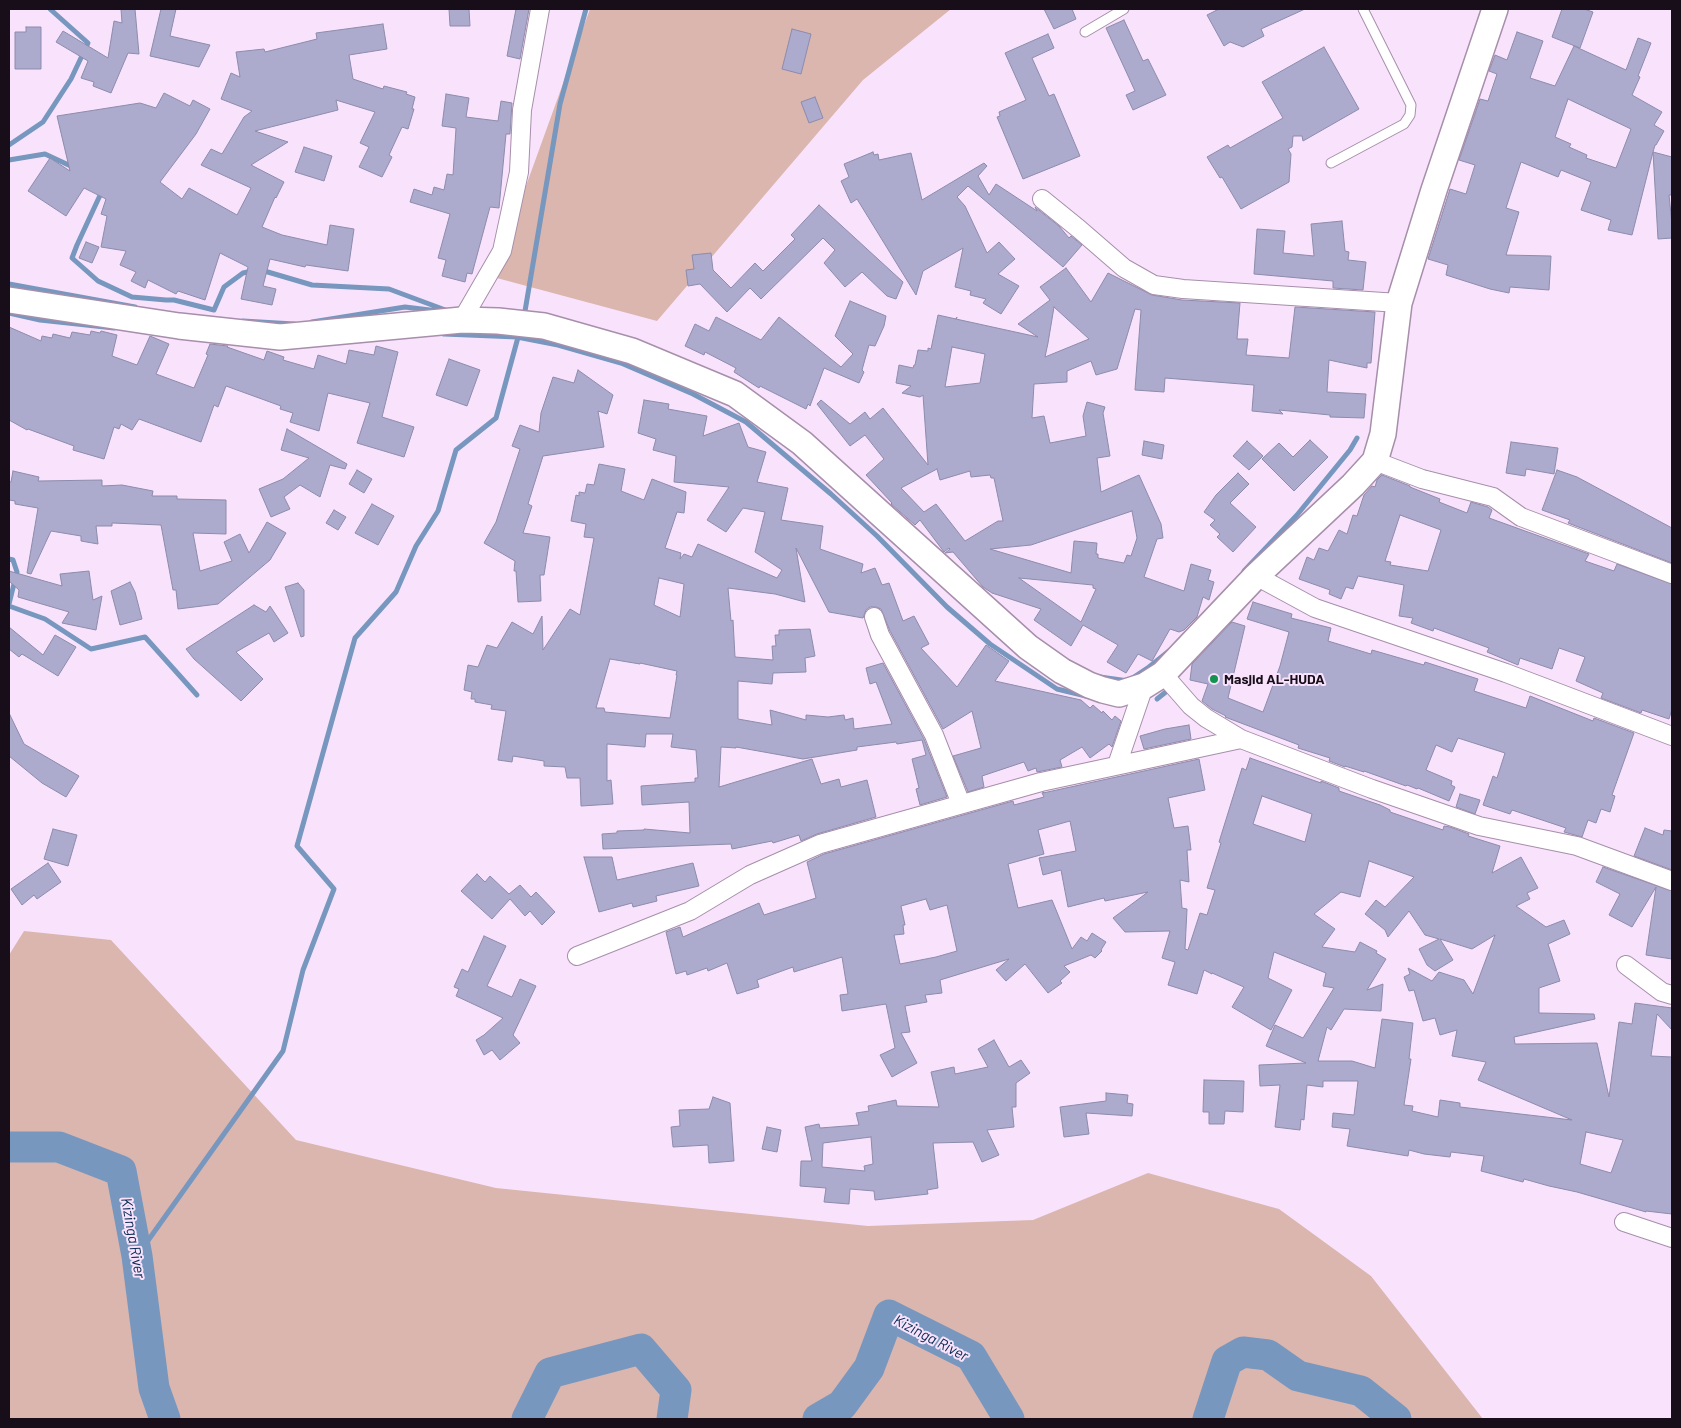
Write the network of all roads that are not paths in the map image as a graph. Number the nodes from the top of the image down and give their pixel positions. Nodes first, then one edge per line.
1 (540, 9) edge
2 (1124, 9) edge
3 (1363, 9) edge
4 (1495, 9) edge
5 (1085, 32) dead end
6 (1331, 163) dead end
7 (1042, 199) dead end
8 (9, 300) edge
9 (1399, 302) junction
10 (462, 320) junction
11 (1375, 461) junction
12 (1672, 574) edge
13 (1256, 576) junction
14 (874, 617) dead end
15 (1154, 680) junction
16 (1672, 736) edge
17 (1242, 739) junction
18 (1117, 765) junction
19 (962, 804) junction
20 (1672, 882) edge
21 (577, 956) dead end
22 (1626, 965) dead end
23 (1672, 995) edge
24 (1624, 1222) dead end
25 (1672, 1238) edge

1 - 10 street
2 - 5 lane
3 - 6 lane
4 - 9 street
7 - 9 street
8 - 10 street
9 - 11 street
10 - 15 street
11 - 12 street
11 - 13 street
13 - 15 street
13 - 16 street
14 - 19 street
15 - 17 street
15 - 18 street
17 - 18 street
17 - 20 street
18 - 19 street
19 - 21 street
22 - 23 street
24 - 25 street

